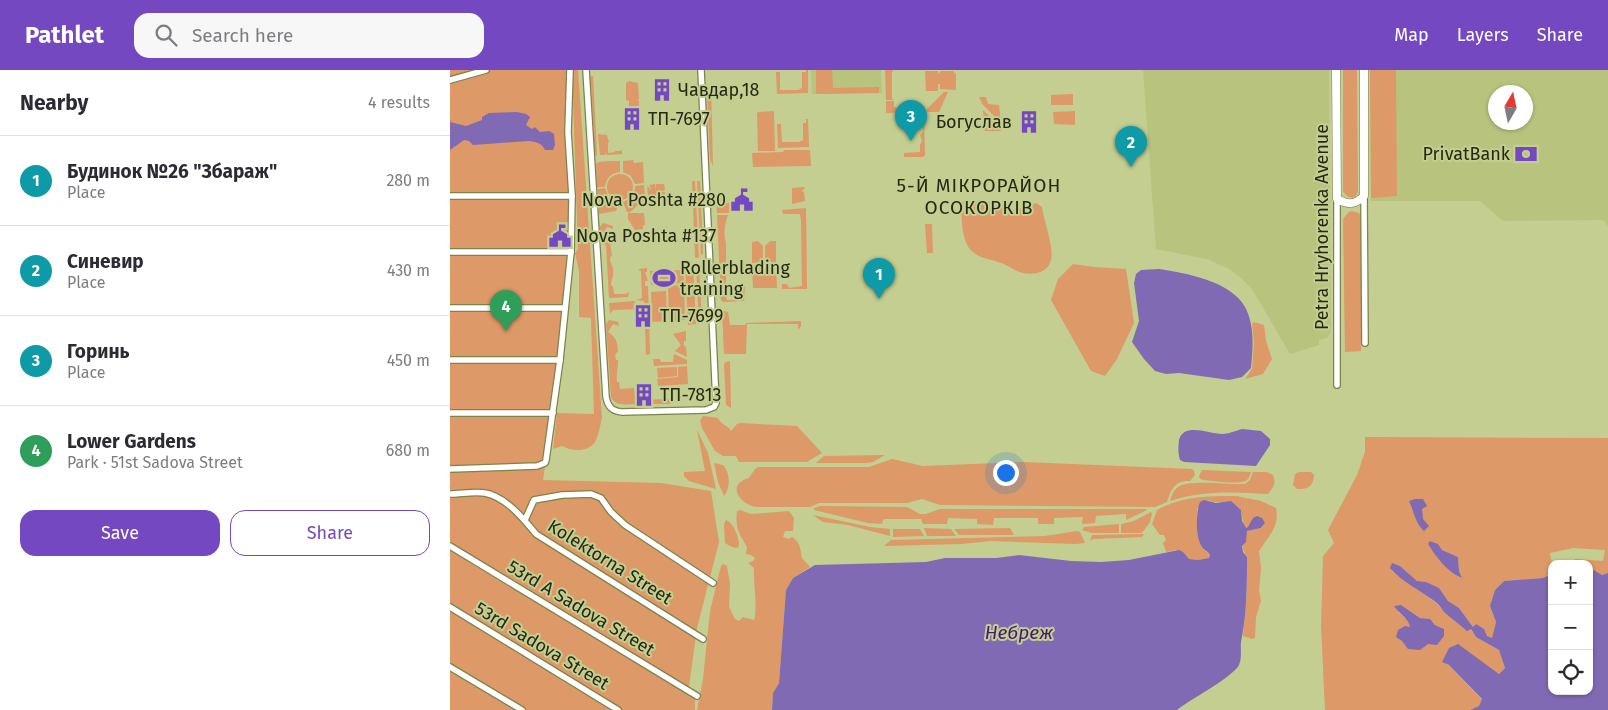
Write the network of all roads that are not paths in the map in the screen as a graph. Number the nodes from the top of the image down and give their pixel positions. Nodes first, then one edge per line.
1 (486, 70) edge
2 (570, 70) edge
3 (586, 70) edge
4 (701, 70) edge
5 (1336, 70) edge
6 (1364, 70) edge
7 (450, 80) edge
8 (450, 196) edge
9 (572, 196) junction
10 (1364, 196) junction
11 (1337, 198) junction
12 (450, 252) edge
13 (571, 252) junction
14 (450, 308) edge
15 (564, 308) junction
16 (1365, 343) dead end
17 (450, 360) edge
18 (560, 360) junction
19 (1337, 385) dead end
20 (450, 413) edge
21 (552, 413) junction
22 (450, 468) edge
23 (450, 494) edge
24 (525, 520) junction
25 (450, 546) edge
26 (713, 583) dead end
27 (450, 607) edge
28 (703, 639) dead end
29 (450, 667) edge
30 (697, 696) dead end
31 (522, 710) edge
32 (618, 710) edge

1 - 7 street
2 - 9 street
3 - 4 street
5 - 11 street, Petra Hryhorenka Avenue
6 - 10 street
8 - 9 street
9 - 13 street
10 - 11 street
10 - 16 street
11 - 19 street, Petra Hryhorenka Avenue
12 - 13 street
13 - 15 street
14 - 15 street
15 - 18 street
17 - 18 street
18 - 21 street
20 - 21 street
21 - 22 street
23 - 24 street, Kolektorna Street
24 - 26 street
24 - 28 street, Kolektorna Street
25 - 30 street, 53rd A Sadova Street
27 - 32 street, 53rd Sadova Street
29 - 31 street

